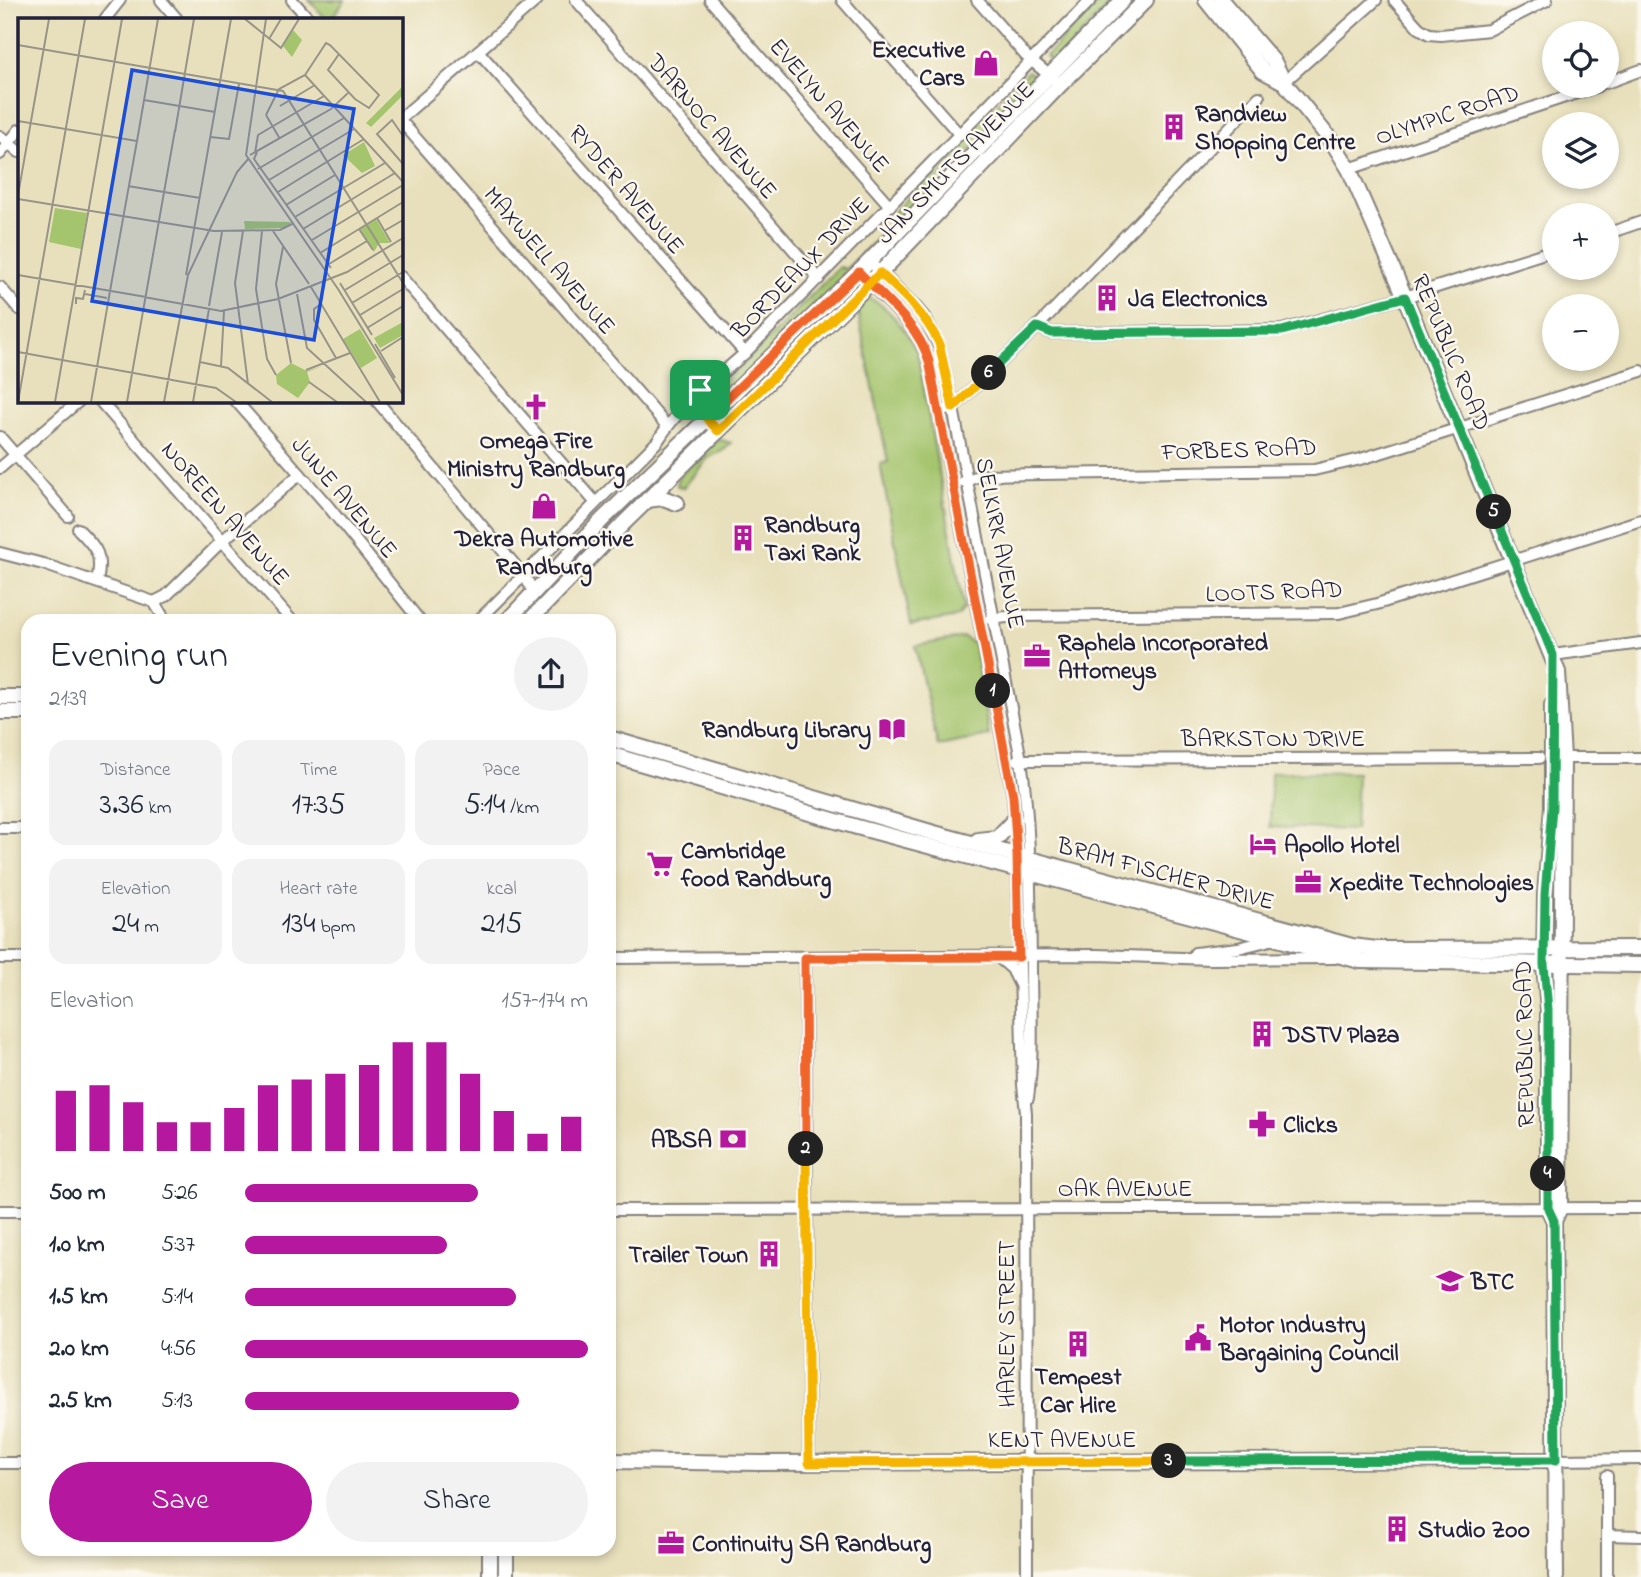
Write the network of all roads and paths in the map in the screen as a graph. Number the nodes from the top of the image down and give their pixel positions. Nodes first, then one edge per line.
1 (120, 0) edge
2 (161, 0) edge
3 (292, 0) edge
4 (537, 0) edge
5 (576, 0) edge
6 (710, 0) edge
7 (842, 0) edge
8 (977, 0) edge
9 (1091, 0) edge
10 (1146, 0) edge
11 (1206, 0) edge
12 (1220, 0) edge
13 (1376, 0) edge
14 (1394, 0) edge
15 (1547, 0) edge
16 (1121, 1) edge
17 (106, 18) edge
18 (176, 18) edge
19 (308, 18) edge
20 (478, 51) junction
21 (1032, 61) junction
22 (1641, 70) edge
23 (1619, 78) edge
24 (1055, 80) junction
25 (1284, 82) junction
26 (1259, 97) dead end
27 (1562, 98) edge
28 (402, 118) edge
29 (402, 120) edge
30 (959, 134) junction
31 (4, 139) edge
32 (18, 151) edge
33 (0, 154) edge
34 (1349, 169) junction
35 (890, 206) junction
36 (1641, 222) edge
37 (1619, 230) edge
38 (1542, 254) edge
39 (864, 267) junction
40 (402, 278) edge
41 (875, 278) junction
42 (818, 279) junction
43 (0, 287) edge
44 (1405, 297) junction
45 (18, 308) edge
46 (1037, 327) junction
47 (746, 353) junction
48 (1641, 371) edge
49 (700, 390) junction
50 (691, 400) junction
51 (78, 402) edge
52 (101, 402) edge
53 (237, 402) edge
54 (378, 402) edge
55 (953, 408) junction
56 (939, 412) junction
57 (711, 413) junction
58 (667, 426) junction
59 (723, 427) junction
60 (1459, 428) junction
61 (0, 437) edge
62 (15, 455) junction
63 (0, 468) edge
64 (300, 474) junction
65 (967, 481) junction
66 (953, 486) junction
67 (647, 500) junction
68 (595, 502) junction
69 (677, 503) dead end
70 (68, 516) dead end
71 (1641, 520) edge
72 (78, 529) dead end
73 (222, 541) junction
74 (0, 554) edge
75 (1514, 560) junction
76 (525, 577) junction
77 (97, 582) junction
78 (534, 592) junction
79 (154, 602) junction
80 (161, 614) edge
81 (286, 614) edge
82 (416, 614) edge
83 (485, 614) edge
84 (514, 614) edge
85 (536, 614) edge
86 (994, 618) junction
87 (979, 621) junction
88 (1641, 643) edge
89 (1553, 655) junction
90 (0, 696) edge
91 (21, 696) edge
92 (0, 712) edge
93 (21, 712) edge
94 (616, 740) edge
95 (616, 756) edge
96 (1551, 758) junction
97 (1641, 758) edge
98 (1021, 760) junction
99 (1007, 762) junction
100 (1015, 819) junction
101 (0, 828) edge
102 (21, 828) edge
103 (962, 840) junction
104 (1024, 864) junction
105 (1298, 932) junction
106 (1278, 939) junction
107 (1544, 948) junction
108 (1562, 948) junction
109 (1641, 948) edge
110 (1025, 956) junction
111 (1161, 956) junction
112 (999, 957) junction
113 (0, 958) edge
114 (21, 958) edge
115 (616, 958) edge
116 (805, 958) junction
117 (1348, 958) junction
118 (1544, 964) junction
119 (1561, 964) junction
120 (1641, 965) edge
121 (1020, 986) junction
122 (1027, 1113) junction
123 (806, 1208) junction
124 (1641, 1208) edge
125 (616, 1210) edge
126 (1027, 1210) junction
127 (0, 1211) edge
128 (21, 1211) edge
129 (1554, 1212) junction
130 (1641, 1459) edge
131 (1556, 1460) junction
132 (616, 1461) edge
133 (1027, 1461) junction
134 (0, 1463) edge
135 (21, 1463) edge
136 (809, 1463) junction
137 (1607, 1476) dead end
138 (1607, 1535) junction
139 (1641, 1535) edge
140 (490, 1556) edge
141 (506, 1556) edge
142 (490, 1577) edge
143 (506, 1577) edge
144 (1027, 1577) edge
145 (1556, 1577) edge
146 (1607, 1577) edge

1 - 17 street
2 - 18 street
3 - 19 street
4 - 20 street
5 - 42 street, DARNOC AVENUE
6 - 35 street, EVELYN AVENUE
7 - 30 street
8 - 21 street
9 - 21 street, BORDEAUX DRIVE
10 - 24 main road, JAN SMUTS AVENUE
11 - 25 main road, REPUBLIC ROAD
12 - 25 main road, REPUBLIC ROAD
13 - 25 street
14 - 15 street
16 - 24 main road, JAN SMUTS AVENUE
20 - 28 street
20 - 47 street, RYDER AVENUE
21 - 24 street
21 - 30 street, BORDEAUX DRIVE
22 - 23 street
24 - 39 main road, JAN SMUTS AVENUE
24 - 41 main road, JAN SMUTS AVENUE
25 - 34 main road, REPUBLIC ROAD
26 - 46 street
27 - 34 street, OLYMPIC ROAD
29 - 58 street, MAXWELL AVENUE
30 - 35 street, BORDEAUX DRIVE
31 - 32 street
31 - 33 street
34 - 44 main road, REPUBLIC ROAD
35 - 42 street, BORDEAUX DRIVE
36 - 37 street
38 - 44 street
39 - 41 street, SELKIRK AVENUE
39 - 57 main road, JAN SMUTS AVENUE
40 - 68 street
41 - 55 street, SELKIRK AVENUE
41 - 56 street, SELKIRK AVENUE
41 - 59 main road, JAN SMUTS AVENUE
42 - 47 street, BORDEAUX DRIVE
43 - 45 street
44 - 46 street
44 - 60 main road, REPUBLIC ROAD
46 - 55 street
47 - 49 street, BORDEAUX DRIVE
48 - 60 street, FORBES ROAD
49 - 50 street, BORDEAUX DRIVE
49 - 57 street
50 - 57 street
50 - 58 street, BORDEAUX DRIVE
51 - 62 street
52 - 73 street, NOREEN AVENUE
53 - 64 street, JUNE AVENUE
54 - 76 street
55 - 56 street
55 - 65 street, SELKIRK AVENUE
56 - 66 street, SELKIRK AVENUE
57 - 59 street
57 - 78 main road, JAN SMUTS AVENUE
58 - 68 street, BORDEAUX DRIVE
59 - 67 main road, JAN SMUTS AVENUE
60 - 65 street, FORBES ROAD
60 - 75 main road, REPUBLIC ROAD
61 - 62 street
62 - 63 street
62 - 70 street
64 - 73 street
64 - 82 street, JUNE AVENUE
65 - 66 street, FORBES ROAD
65 - 86 street, SELKIRK AVENUE
66 - 87 street, SELKIRK AVENUE
67 - 69 main road
67 - 85 main road, JAN SMUTS AVENUE
68 - 76 street, BORDEAUX DRIVE
71 - 75 street, LOOTS ROAD
72 - 77 street
73 - 79 street
73 - 81 street, NOREEN AVENUE
74 - 77 street
75 - 86 street, LOOTS ROAD
75 - 89 main road, REPUBLIC ROAD
76 - 78 street
76 - 83 street, BORDEAUX DRIVE
77 - 79 street
78 - 84 main road, JAN SMUTS AVENUE
79 - 80 street
86 - 87 street, LOOTS ROAD
86 - 98 street, SELKIRK AVENUE
87 - 99 street, SELKIRK AVENUE
88 - 89 street
89 - 96 main road, REPUBLIC ROAD
90 - 91 main road
92 - 93 main road
94 - 103 main road, BRAM FISCHER DRIVE
95 - 104 main road, BRAM FISCHER DRIVE
96 - 97 street, BARKSTON DRIVE
96 - 98 street, BARKSTON DRIVE
96 - 107 main road, REPUBLIC ROAD
96 - 108 main road, REPUBLIC ROAD
98 - 99 street, BARKSTON DRIVE
98 - 104 street, SELKIRK AVENUE
99 - 100 street, SELKIRK AVENUE
100 - 103 main road
100 - 104 street, SELKIRK AVENUE
101 - 102 street
103 - 104 main road, BRAM FISCHER DRIVE
104 - 105 main road, BRAM FISCHER DRIVE
104 - 106 main road, BRAM FISCHER DRIVE
104 - 110 street, HARLEY STREET
105 - 106 street
105 - 107 main road, BRAM FISCHER DRIVE
106 - 111 street
106 - 117 main road, BRAM FISCHER DRIVE
107 - 108 main road, BRAM FISCHER DRIVE
107 - 118 main road, REPUBLIC ROAD
108 - 109 main road, BRAM FISCHER DRIVE
108 - 119 main road, REPUBLIC ROAD
110 - 111 street
110 - 112 street
110 - 121 street, HARLEY STREET
110 - 122 street, HARLEY STREET
111 - 117 street
112 - 116 street
112 - 121 street
113 - 114 street
115 - 116 street
116 - 123 street
117 - 118 main road, BRAM FISCHER DRIVE
118 - 119 main road, BRAM FISCHER DRIVE
118 - 129 main road, REPUBLIC ROAD
119 - 120 main road, BRAM FISCHER DRIVE
119 - 129 main road, REPUBLIC ROAD
121 - 122 street, HARLEY STREET
122 - 126 street, HARLEY STREET
123 - 125 street, OAK AVENUE
123 - 126 street, OAK AVENUE
123 - 136 street
124 - 129 street, OAK AVENUE
126 - 129 street, OAK AVENUE
126 - 133 street, HARLEY STREET
127 - 128 street
129 - 131 main road, REPUBLIC ROAD
130 - 131 street, KENT AVENUE
131 - 133 main road, KENT AVENUE
131 - 145 main road, REPUBLIC ROAD
132 - 136 main road, KENT AVENUE
133 - 136 main road, KENT AVENUE
133 - 144 street, HARLEY STREET
134 - 135 street
137 - 138 street
138 - 139 street
138 - 146 street
140 - 142 main road
141 - 143 main road

